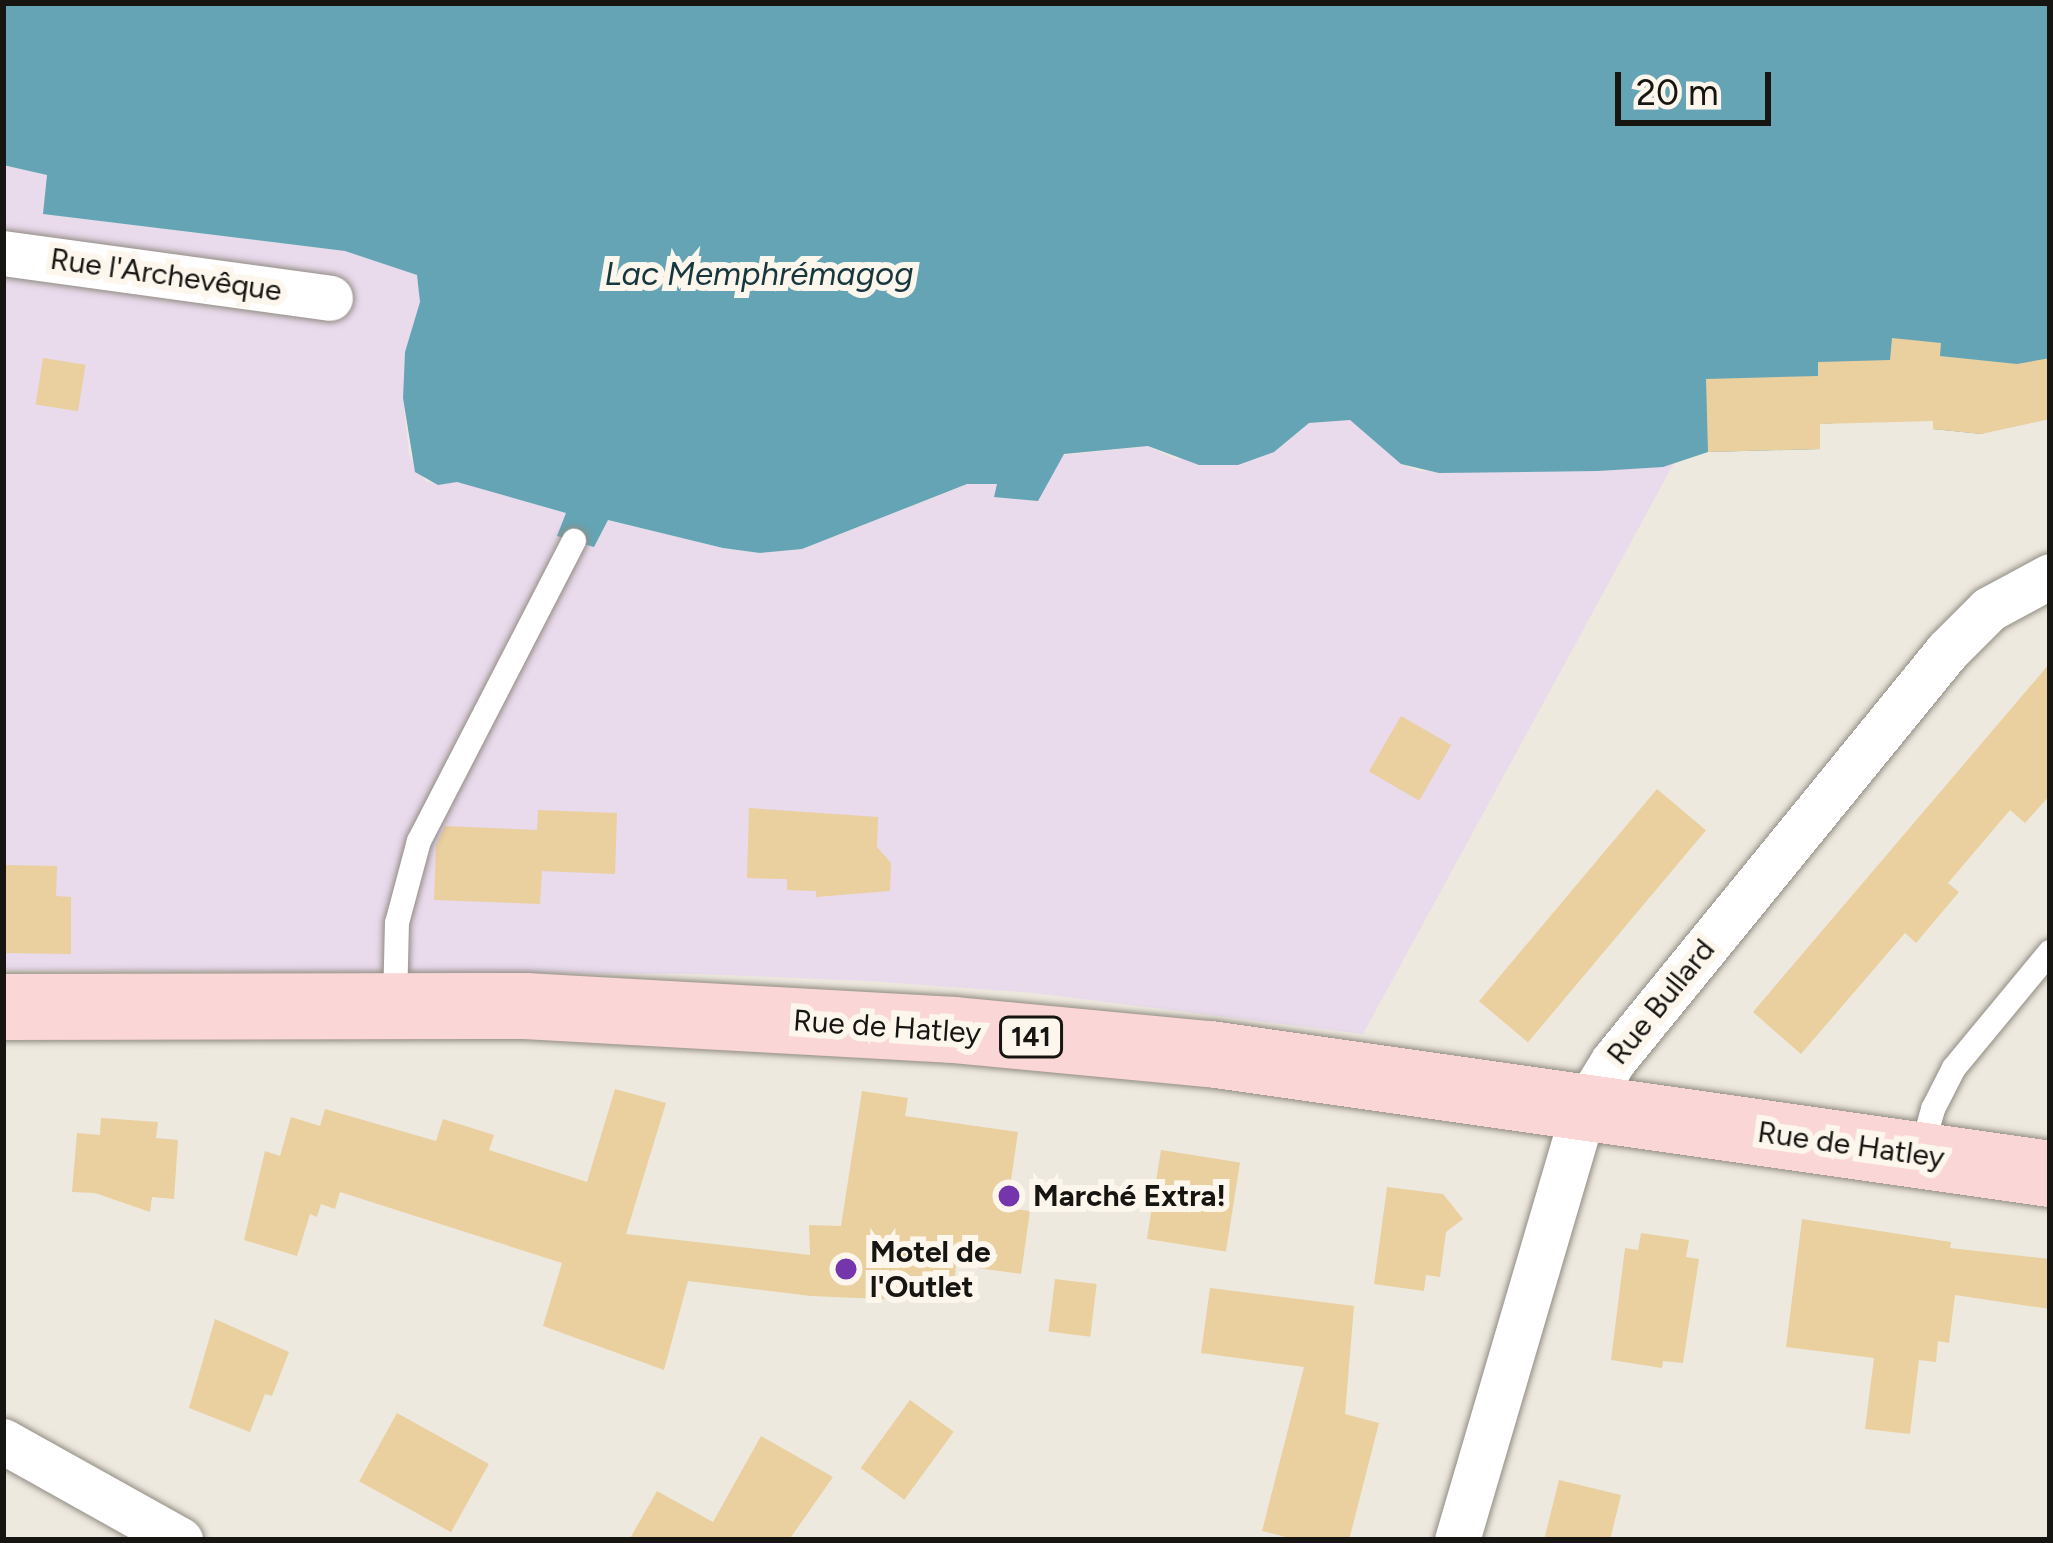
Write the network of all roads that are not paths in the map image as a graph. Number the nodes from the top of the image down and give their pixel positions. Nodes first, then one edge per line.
1 (3, 253) edge
2 (329, 298) dead end
3 (574, 542) dead end
4 (2050, 576) edge
5 (2050, 952) edge
6 (396, 1006) junction
7 (3, 1007) edge
8 (1584, 1108) junction
9 (1920, 1154) junction
10 (2050, 1174) edge
11 (3, 1441) edge
12 (180, 1540) edge
13 (1457, 1540) edge

1 - 2 street, Rue l'Archevêque
3 - 6 lane
4 - 8 street, Rue Bullard
5 - 9 lane
6 - 7 main road, Rue de Hatley / 141
6 - 8 main road, Rue de Hatley / 141
8 - 9 main road, Rue de Hatley / 141
8 - 13 street, Rue Bullard
9 - 10 main road, Rue de Hatley / 141
11 - 12 street

